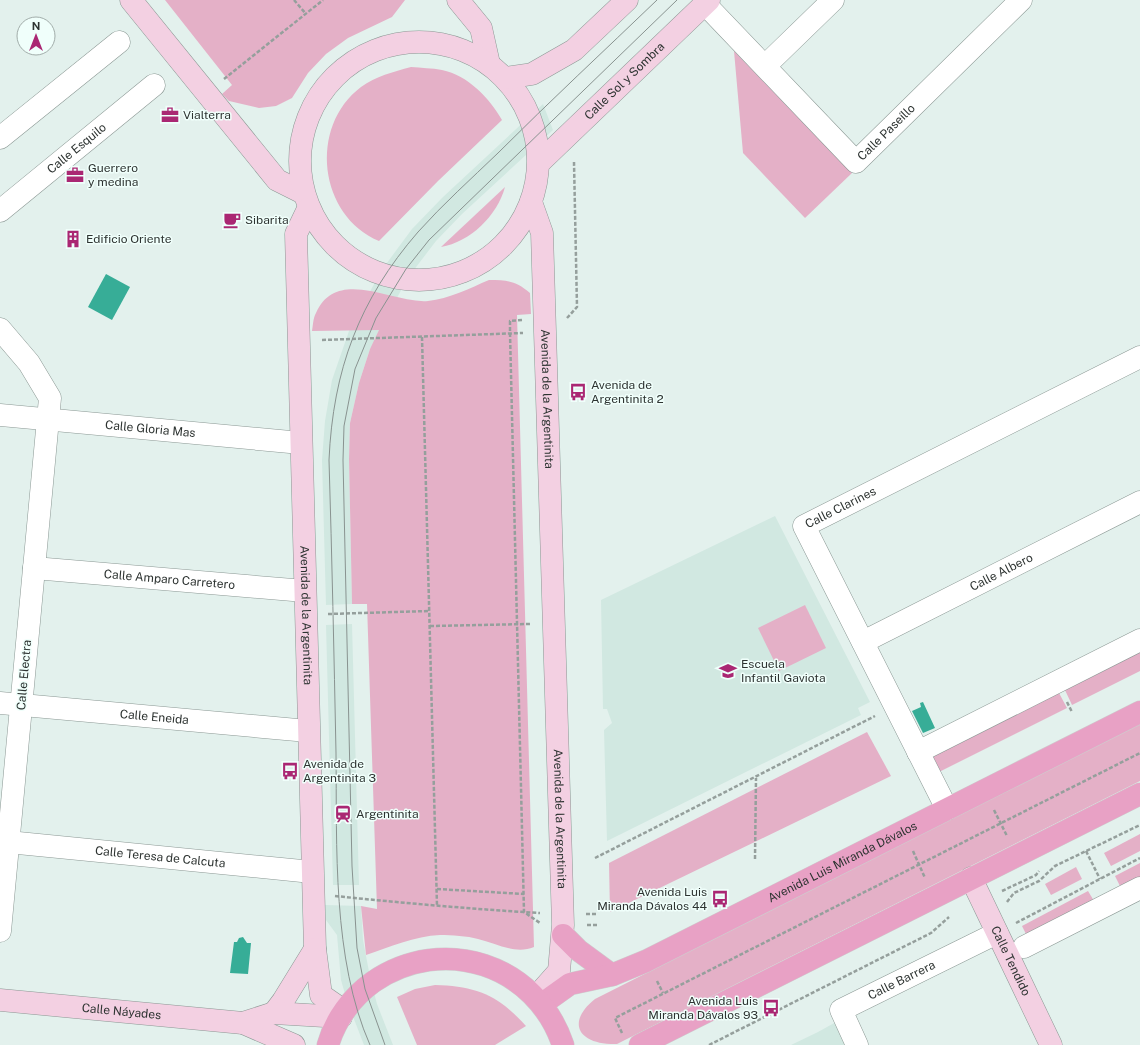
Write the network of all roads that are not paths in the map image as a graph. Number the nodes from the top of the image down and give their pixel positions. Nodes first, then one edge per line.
1 (130, 0) edge
2 (458, 0) edge
3 (627, 0) edge
4 (833, 0) edge
5 (1022, 0) edge
6 (707, 2) edge
7 (118, 42) dead end
8 (489, 64) junction
9 (765, 66) junction
10 (506, 78) junction
11 (154, 85) dead end
12 (0, 138) edge
13 (540, 162) junction
14 (304, 200) junction
15 (531, 202) junction
16 (0, 211) edge
17 (0, 329) edge
18 (1140, 357) edge
19 (0, 415) edge
20 (49, 419) junction
21 (301, 443) junction
22 (1140, 502) edge
23 (34, 568) junction
24 (305, 591) junction
25 (1140, 640) edge
26 (863, 642) junction
27 (0, 703) edge
28 (21, 705) junction
29 (1140, 712) edge
30 (308, 731) junction
31 (918, 752) junction
32 (1140, 794) edge
33 (947, 809) junction
34 (8, 842) junction
35 (312, 872) junction
36 (971, 878) junction
37 (1140, 888) edge
38 (1005, 929) junction
39 (0, 931) edge
40 (563, 935) junction
41 (1024, 947) dead end
42 (315, 949) junction
43 (612, 975) junction
44 (0, 1000) edge
45 (539, 1001) junction
46 (274, 1013) junction
47 (342, 1014) junction
48 (243, 1023) junction
49 (632, 1040) edge
50 (294, 1045) edge
51 (328, 1045) edge
52 (563, 1045) edge
53 (858, 1045) edge
54 (1050, 1045) edge

1 - 14 main road
2 - 8 main road
3 - 10 main road
4 - 9 street
5 - 9 street, Calle Paseíllo
6 - 9 street, Calle Paseíllo
6 - 13 main road, Calle Sol y Sombra
7 - 12 street
8 - 10 main road
8 - 14 main road
10 - 13 main road
11 - 16 street, Calle Esquilo
13 - 15 main road
14 - 15 main road
14 - 21 main road, Avenida de la Argentinita
15 - 40 main road, Avenida de la Argentinita
17 - 20 street, Calle Electra
18 - 26 street, Calle Clarines
19 - 20 street, Calle Gloria Mas
20 - 21 street, Calle Gloria Mas
20 - 23 street, Calle Electra
21 - 24 main road, Avenida de la Argentinita
22 - 26 street, Calle Albero
23 - 24 street, Calle Amparo Carretero
23 - 28 street, Calle Electra
24 - 30 main road, Avenida de la Argentinita
25 - 31 street
26 - 31 street, Calle Clarines
27 - 28 street, Calle Eneida
28 - 30 street, Calle Eneida
28 - 34 street, Calle Electra
29 - 33 main road, Avenida Luis Miranda Dávalos
30 - 35 main road, Avenida de la Argentinita
31 - 33 street, Calle Clarines
32 - 36 main road
33 - 43 main road, Avenida Luis Miranda Dávalos
34 - 35 street, Calle Teresa de Calcuta
34 - 39 street, Calle Electra
35 - 42 main road, Avenida de la Argentinita
36 - 38 main road, Calle Tendido
36 - 49 main road
37 - 41 street
38 - 53 street, Calle Barrera
38 - 54 main road, Calle Tendido
40 - 43 main road
40 - 45 main road, Avenida de la Argentinita
42 - 46 main road
42 - 47 main road, Avenida de la Argentinita
43 - 45 main road, Avenida Luis Miranda Dávalos
44 - 48 main road, Calle Náyades
45 - 47 main road
45 - 52 main road
46 - 47 main road, Calle Náyades
46 - 48 main road, Calle Náyades
47 - 51 main road
48 - 50 main road, Calle Náyades

